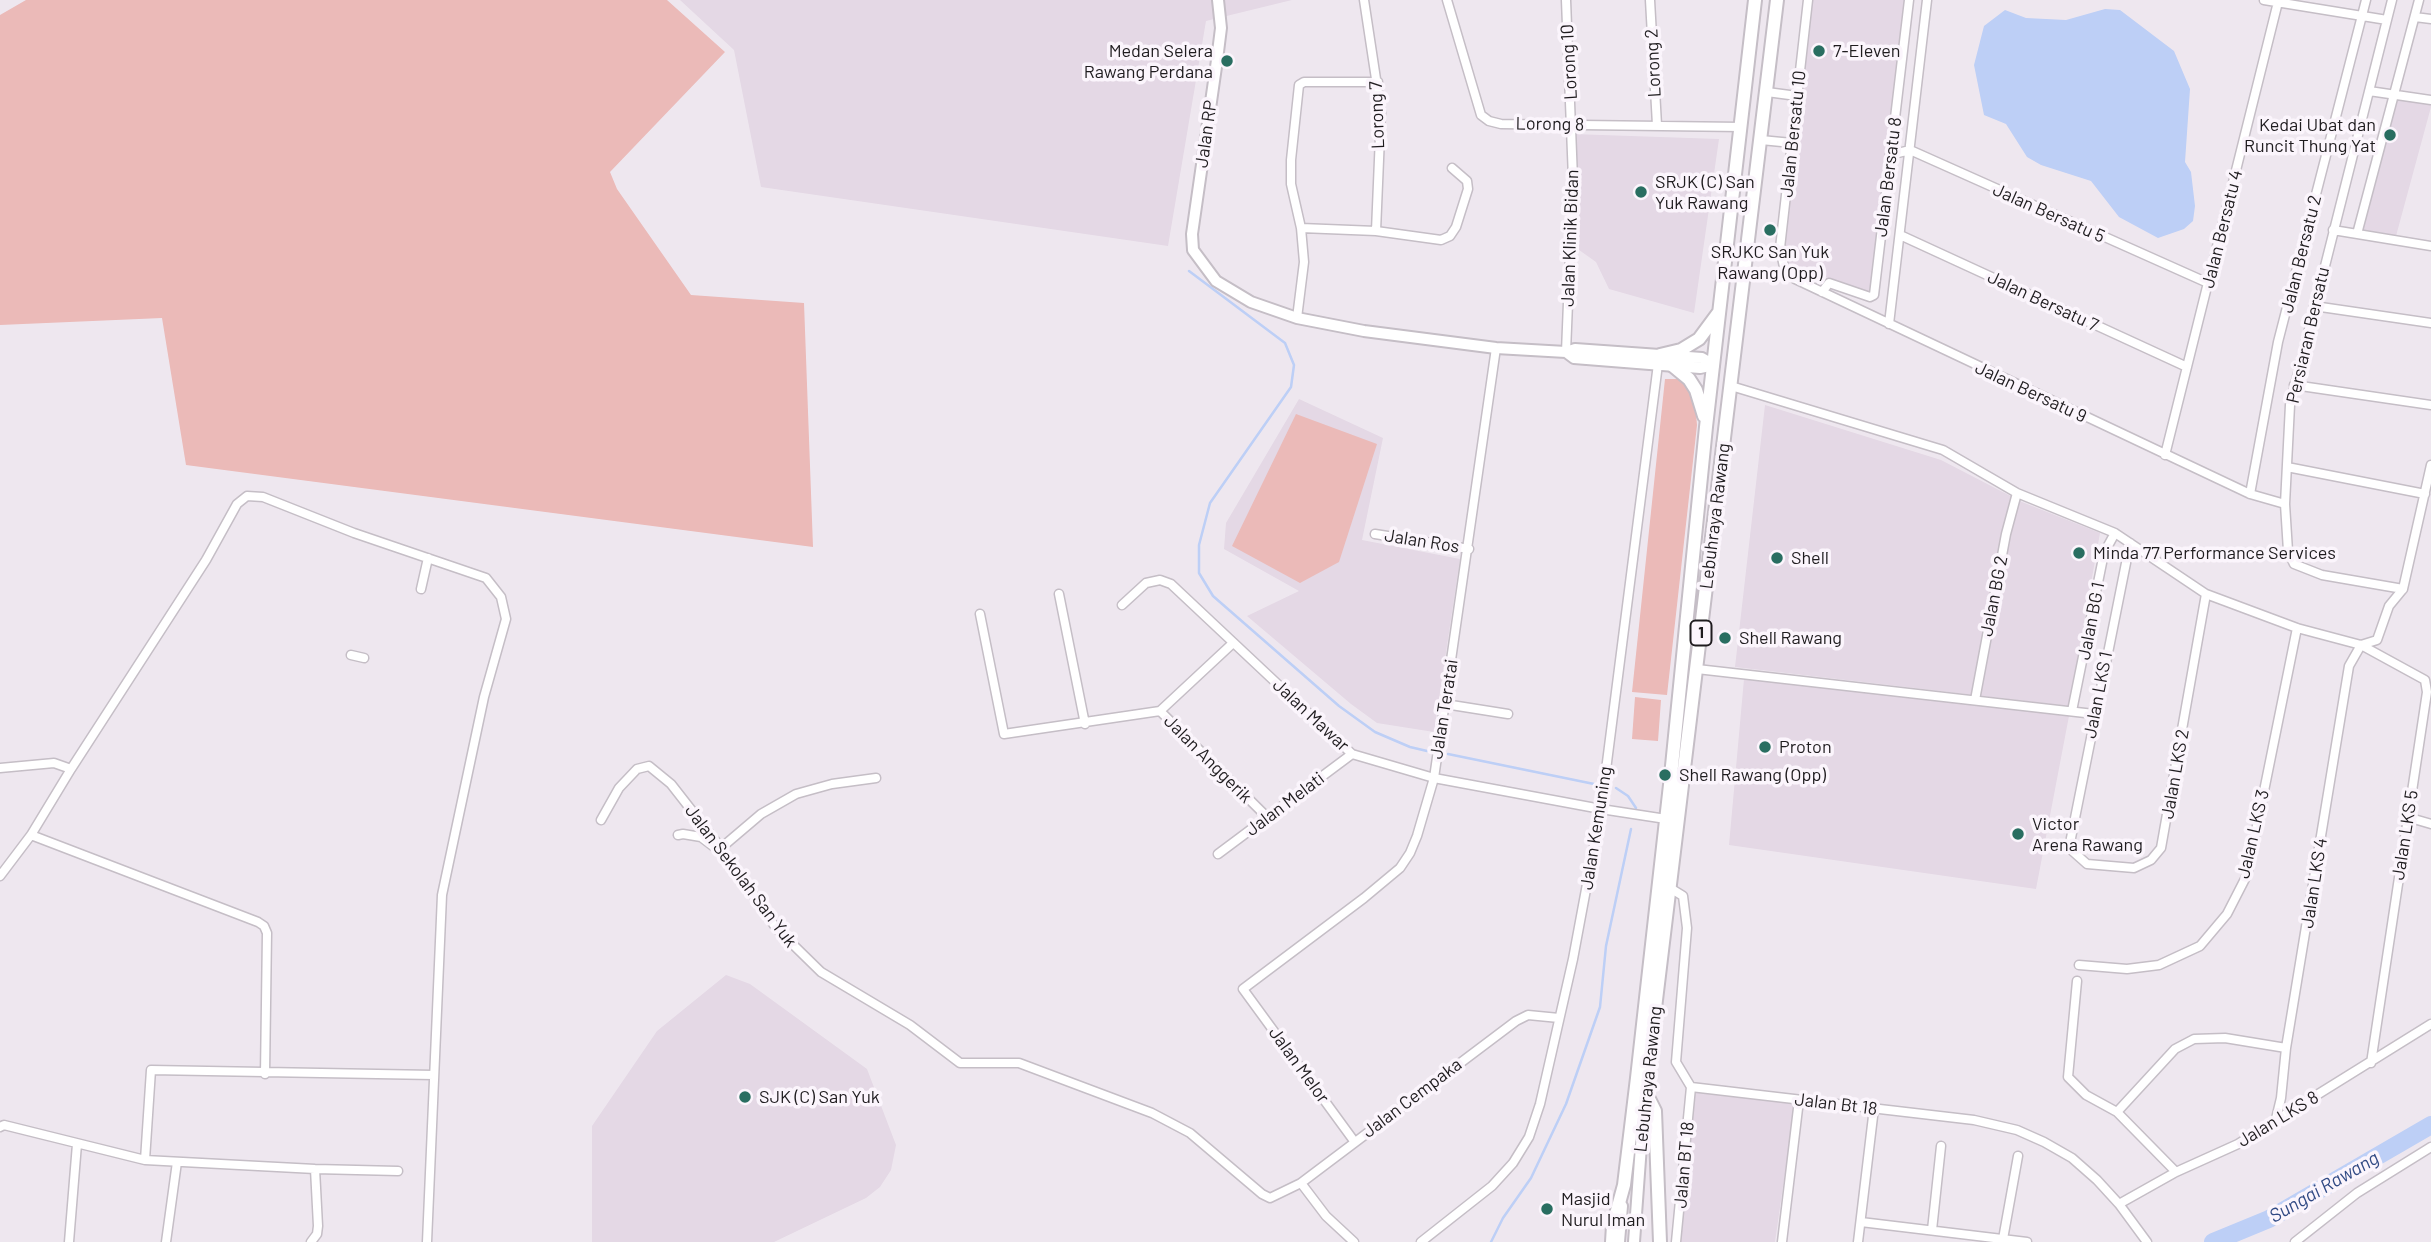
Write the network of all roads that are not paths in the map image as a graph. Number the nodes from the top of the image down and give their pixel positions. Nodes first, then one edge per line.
1 (1218, 0) edge
2 (1364, 0) edge
3 (1447, 0) edge
4 (1566, 0) edge
5 (1650, 0) edge
6 (1755, 0) edge
7 (1777, 0) edge
8 (1808, 0) edge
9 (1909, 0) edge
10 (1927, 0) edge
11 (2264, 0) edge
12 (2366, 0) edge
13 (2392, 0) edge
14 (2419, 0) edge
15 (2278, 2) junction
16 (2362, 16) junction
17 (2415, 17) junction
18 (2431, 19) edge
19 (2387, 20) junction
20 (1378, 82) junction
21 (2369, 91) junction
22 (1767, 92) junction
23 (2394, 95) junction
24 (1797, 96) junction
25 (2431, 100) edge
26 (1572, 124) junction
27 (1657, 125) junction
28 (1742, 127) junction
29 (1761, 140) junction
30 (1792, 143) junction
31 (1910, 150) junction
32 (1890, 155) junction
33 (1452, 168) dead end
34 (1301, 228) junction
35 (2333, 230) junction
36 (1376, 231) junction
37 (2357, 234) junction
38 (1900, 235) junction
39 (2431, 246) edge
40 (1784, 267) joint
41 (2208, 283) junction
42 (1822, 292) junction
43 (2314, 306) junction
44 (1721, 309) junction
45 (1297, 318) junction
46 (2431, 323) edge
47 (1889, 324) junction
48 (1496, 348) junction
49 (1735, 349) junction
50 (1566, 352) junction
51 (1659, 360) junction
52 (1672, 365) junction
53 (1714, 365) junction
54 (2187, 367) junction
55 (2294, 385) junction
56 (1731, 386) junction
57 (1729, 403) junction
58 (2431, 405) edge
59 (1706, 427) junction
60 (2165, 455) junction
61 (2431, 465) edge
62 (2287, 467) junction
63 (2017, 493) junction
64 (2250, 494) junction
65 (2425, 494) junction
66 (2286, 504) junction
67 (2115, 533) junction
68 (1376, 534) dead end
69 (2130, 543) junction
70 (1469, 549) junction
71 (428, 558) junction
72 (421, 589) dead end
73 (2403, 589) junction
74 (1059, 594) dead end
75 (2206, 594) junction
76 (1122, 605) dead end
77 (980, 614) dead end
78 (2297, 628) junction
79 (1233, 642) junction
80 (2361, 645) junction
81 (351, 655) dead end
82 (364, 657) dead end
83 (1697, 668) junction
84 (1975, 700) junction
85 (1445, 704) junction
86 (1160, 711) junction
87 (2072, 711) junction
88 (2094, 714) junction
89 (1508, 715) dead end
90 (1085, 724) junction
91 (2426, 728) edge
92 (1352, 754) junction
93 (0, 768) edge
94 (71, 769) junction
95 (876, 778) dead end
96 (1434, 778) junction
97 (1601, 809) junction
98 (1267, 817) junction
99 (2407, 817) junction
100 (1666, 819) junction
101 (601, 820) dead end
102 (2431, 824) edge
103 (31, 835) junction
104 (678, 835) dead end
105 (2069, 848) joint
106 (723, 851) junction
107 (1218, 854) dead end
108 (0, 876) edge
109 (1670, 888) junction
110 (2079, 965) dead end
111 (2077, 981) dead end
112 (1243, 989) joint
113 (1559, 1018) junction
114 (2431, 1024) edge
115 (2286, 1048) junction
116 (2371, 1063) junction
117 (265, 1074) junction
118 (434, 1075) junction
119 (1691, 1087) junction
120 (1645, 1091) junction
121 (1799, 1100) junction
122 (1874, 1108) junction
123 (2117, 1112) junction
124 (2274, 1123) junction
125 (0, 1127) edge
126 (1354, 1141) junction
127 (77, 1144) junction
128 (1941, 1146) dead end
129 (2431, 1147) edge
130 (2018, 1156) dead end
131 (145, 1160) junction
132 (177, 1162) junction
133 (315, 1169) junction
134 (398, 1171) dead end
135 (2176, 1172) junction
136 (1301, 1183) junction
137 (1624, 1185) junction
138 (1270, 1198) joint
139 (2119, 1204) junction
140 (1861, 1222) junction
141 (1932, 1230) junction
142 (2003, 1239) junction
143 (69, 1242) edge
144 (166, 1242) edge
145 (311, 1242) edge
146 (427, 1242) edge
147 (1354, 1242) edge
148 (1422, 1242) edge
149 (1612, 1242) edge
150 (1619, 1242) edge
151 (1634, 1242) edge
152 (1660, 1242) edge
153 (1676, 1242) edge
154 (1782, 1242) edge
155 (1858, 1242) edge
156 (2027, 1242) edge
157 (2147, 1242) edge
158 (2295, 1242) edge

1 - 45 street, Jalan RP
2 - 20 street, Lorong 7
3 - 26 street, Lorong 8
4 - 26 street, Lorong 10
5 - 27 street, Lorong 2
6 - 28 main road, Lebuhraya Rawang / 1
7 - 22 main road, Lebuhraya Rawang / 1
8 - 24 street, Jalan Bersatu 10
9 - 32 street, Jalan Bersatu 8
10 - 31 street
11 - 15 street
12 - 16 street, Jalan Bersatu 2
13 - 19 street, Persiaran Bersatu
14 - 17 street
15 - 16 street
15 - 41 street, Jalan Bersatu 4
16 - 19 street
16 - 64 street, Jalan Bersatu 2
17 - 18 street
17 - 23 street
19 - 21 street, Persiaran Bersatu
20 - 34 street
20 - 36 street, Lorong 7
21 - 23 street
21 - 35 street, Persiaran Bersatu
22 - 24 street
22 - 29 main road, Lebuhraya Rawang / 1
23 - 25 street
23 - 37 street
24 - 30 street, Jalan Bersatu 10
26 - 27 street, Lorong 8
26 - 50 street, Jalan Klinik Bidan
27 - 28 street, Lorong 8
28 - 44 main road, Lebuhraya Rawang / 1
29 - 30 street
29 - 49 main road, Lebuhraya Rawang / 1
30 - 40 street, Jalan Bersatu 10
31 - 32 street
31 - 38 street
31 - 41 street, Jalan Bersatu 5
32 - 42 street, Jalan Bersatu 8
33 - 36 street
34 - 36 street
34 - 45 street
35 - 37 street
35 - 43 street, Persiaran Bersatu
37 - 39 street
38 - 47 street
38 - 54 street, Jalan Bersatu 7
40 - 42 street, Jalan Bersatu 9
41 - 54 street, Jalan Bersatu 4
42 - 47 street, Jalan Bersatu 9
43 - 46 street
43 - 55 street, Persiaran Bersatu
44 - 51 main road
44 - 53 main road, Lebuhraya Rawang / 1
45 - 48 street
47 - 60 street, Jalan Bersatu 9
48 - 50 street
48 - 70 street, Jalan Teratai
49 - 53 main road
49 - 56 main road, Lebuhraya Rawang / 1
50 - 51 street
51 - 52 street
51 - 53 street
51 - 97 street, Jalan Kemuning
52 - 53 street
52 - 59 main road
53 - 57 main road
53 - 59 main road, Lebuhraya Rawang / 1
54 - 60 street, Jalan Bersatu 4
55 - 58 street
55 - 62 street, Persiaran Bersatu
56 - 57 main road, Lebuhraya Rawang / 1
56 - 63 street
57 - 83 main road, Lebuhraya Rawang / 1
59 - 100 main road, Lebuhraya Rawang / 1
60 - 64 street, Jalan Bersatu 9
61 - 65 street
62 - 65 street
62 - 66 street, Persiaran Bersatu
63 - 67 street
63 - 84 street, Jalan BG 2
64 - 66 street, Jalan Bersatu 9
65 - 73 street
66 - 73 street, Persiaran Bersatu
67 - 69 street
67 - 87 street, Jalan BG 1
68 - 70 street, Jalan Ros
69 - 75 street
69 - 88 street, Jalan LKS 1
70 - 85 street, Jalan Teratai
71 - 72 street
71 - 94 street
71 - 118 street
73 - 80 street
74 - 90 street
75 - 78 street
75 - 105 street, Jalan LKS 2
76 - 79 street, Jalan Mawar
77 - 90 street
78 - 80 street
78 - 110 street, Jalan LKS 3
79 - 86 street, Jalan Anggerik
79 - 92 street, Jalan Mawar
80 - 91 street, Jalan LKS 5
80 - 115 street, Jalan LKS 4
81 - 82 street
83 - 84 street
83 - 109 main road, Lebuhraya Rawang / 1
84 - 87 street
85 - 89 street
85 - 96 street, Jalan Teratai
86 - 90 street
86 - 98 street, Jalan Anggerik
87 - 88 street
88 - 105 street, Jalan LKS 1
91 - 99 street, Jalan LKS 5
92 - 96 street, Jalan Mawar
92 - 98 street, Jalan Melati
93 - 94 street
94 - 103 street
95 - 106 street
96 - 97 street, Jalan Mawar
96 - 112 street, Jalan Teratai
97 - 100 street, Jalan Mawar
97 - 113 street, Jalan Kemuning
98 - 107 street, Jalan Melati
99 - 102 street
99 - 116 street, Jalan LKS 5
100 - 137 main road, Lebuhraya Rawang / 1
101 - 106 street, Jalan Sekolah San Yuk
103 - 108 street
103 - 117 street
104 - 106 street
106 - 138 street, Jalan Sekolah San Yuk
109 - 119 street
109 - 120 main road, Lebuhraya Rawang / 1
111 - 123 street
112 - 126 street, Jalan Melor
113 - 126 street, Jalan Cempaka
113 - 148 street, Jalan Kemuning
114 - 116 street, Jalan LKS 8
115 - 123 street
115 - 124 street, Jalan LKS 4
116 - 124 street, Jalan LKS 8
117 - 118 street
117 - 131 street
118 - 146 street
119 - 121 street, Jalan Bt 18
119 - 153 street, Jalan BT 18
120 - 151 street, Lebuhraya Rawang
120 - 152 main road
121 - 122 street, Jalan Bt 18
121 - 154 street
122 - 139 street, Jalan Bt 18
122 - 140 street
123 - 135 street
124 - 135 street, Jalan LKS 8
125 - 127 street
126 - 136 street, Jalan Cempaka
127 - 131 street
127 - 143 street
128 - 141 street
129 - 158 street
130 - 142 street
131 - 132 street
132 - 133 street
132 - 144 street
133 - 134 street
133 - 145 street
135 - 139 street, Jalan LKS 8
136 - 138 street, Jalan Cempaka
136 - 147 street
137 - 149 main road
137 - 150 street, Lebuhraya Rawang
139 - 157 street, Jalan Bt 18
140 - 141 street
140 - 155 street
141 - 142 street
142 - 156 street

